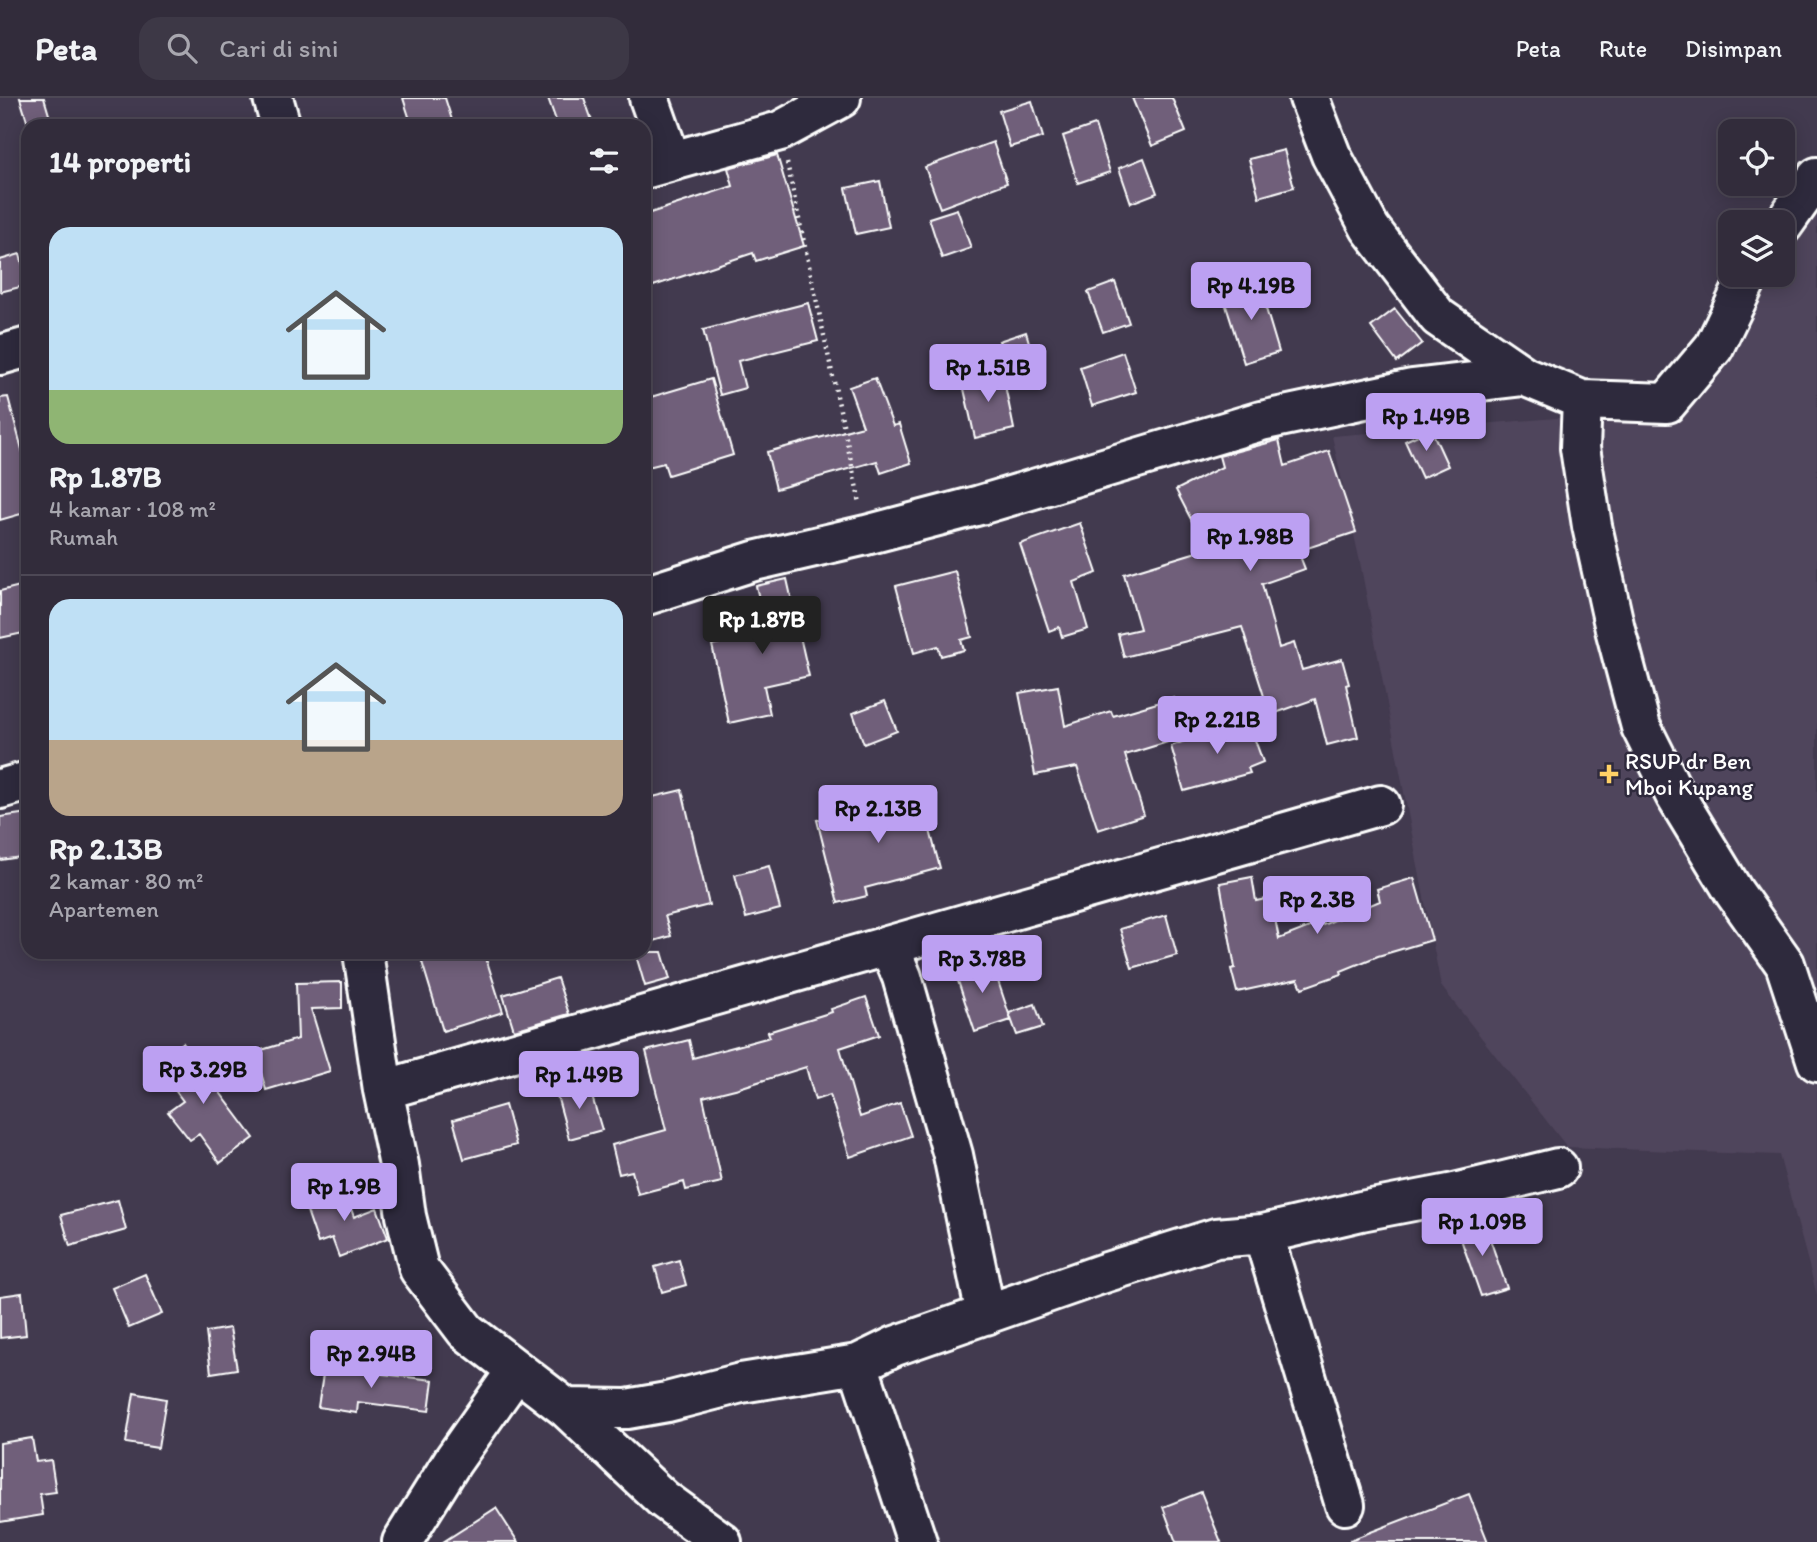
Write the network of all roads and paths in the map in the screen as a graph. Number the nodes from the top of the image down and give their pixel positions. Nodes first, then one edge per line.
1 (273, 98) edge
2 (649, 98) edge
3 (841, 98) edge
4 (1309, 98) edge
5 (279, 119) edge
6 (780, 131) junction
7 (657, 165) edge
8 (1817, 177) edge
9 (1794, 210) edge
10 (1743, 287) edge
11 (21, 350) edge
12 (0, 355) edge
13 (1524, 376) junction
14 (1582, 400) junction
15 (866, 535) junction
16 (651, 594) edge
17 (21, 783) edge
18 (0, 789) edge
19 (1381, 805) dead end
20 (889, 946) junction
21 (364, 959) edge
22 (1801, 972) edge
23 (1817, 1062) edge
24 (383, 1090) junction
25 (1558, 1168) dead end
26 (1263, 1234) junction
27 (986, 1315) junction
28 (858, 1364) junction
29 (516, 1371) junction
30 (566, 1408) junction
31 (1345, 1505) dead end
32 (402, 1542) edge
33 (722, 1542) edge
34 (917, 1542) edge

1 - 5 street
2 - 7 street
3 - 6 street
4 - 13 street
6 - 7 street
6 - 15 path
8 - 9 street
10 - 14 street
11 - 12 street
13 - 14 street
13 - 15 street
14 - 22 street
15 - 16 street
17 - 18 street
19 - 20 street
20 - 24 street
20 - 27 street
21 - 24 street
22 - 23 street
24 - 29 street
25 - 26 street
26 - 27 street
26 - 31 street
27 - 28 street
28 - 30 street
28 - 34 street
29 - 30 street
29 - 32 street
30 - 33 street

